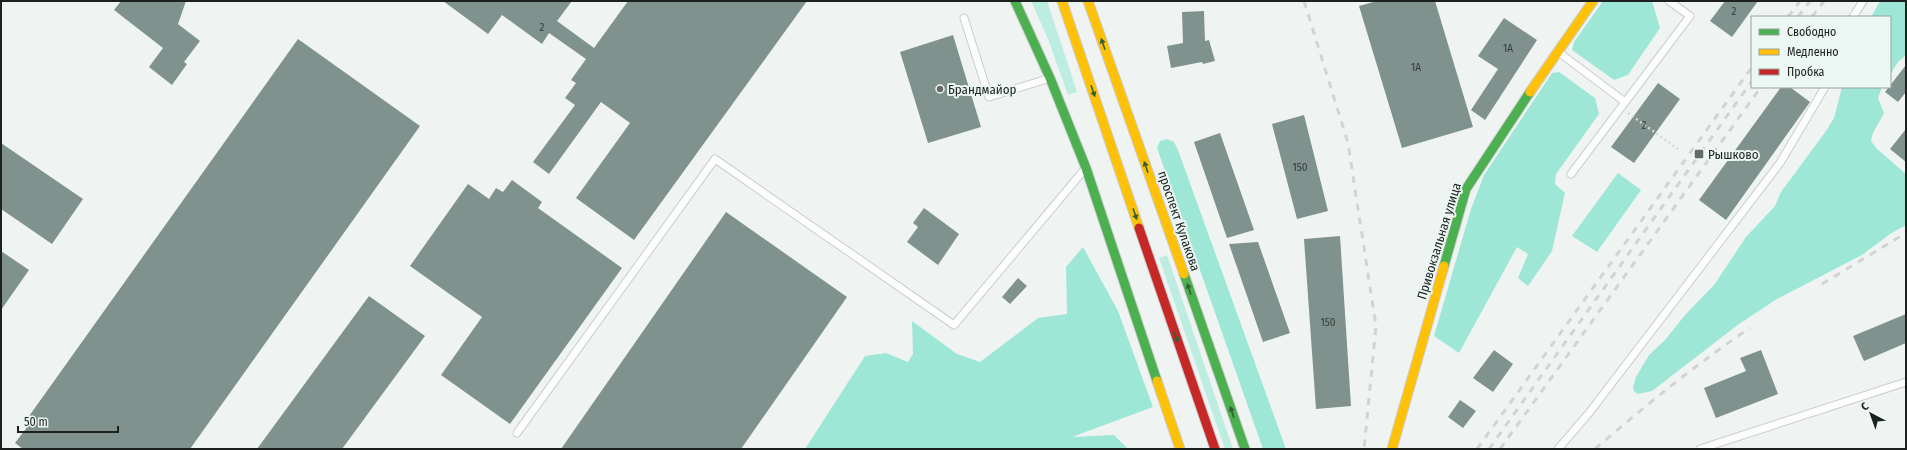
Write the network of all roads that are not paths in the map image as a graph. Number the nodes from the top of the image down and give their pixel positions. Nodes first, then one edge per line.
1 (1015, 1) edge
2 (1062, 1) edge
3 (1088, 1) edge
4 (1593, 1) edge
5 (1669, 1) edge
6 (1863, 1) edge
7 (1854, 16) edge
8 (964, 18) dead end
9 (1556, 51) junction
10 (1050, 78) junction
11 (1824, 88) edge
12 (1623, 105) junction
13 (1086, 168) junction
14 (1571, 174) dead end
15 (1906, 382) edge
16 (517, 433) dead end
17 (1180, 449) edge
18 (1215, 449) edge
19 (1245, 449) edge
20 (1392, 449) edge
21 (1558, 449) edge
22 (1700, 449) edge

1 - 10 street
2 -> 18 street
19 -> 3 street, проспект Кулакова
4 - 9 street, Привокзальная улица
5 - 12 lane
6 - 7 lane
8 - 10 lane
9 - 12 lane
9 - 20 street, Привокзальная улица
10 - 13 street
11 - 21 lane
12 - 14 lane
13 - 16 lane
13 - 17 street
15 - 22 lane

